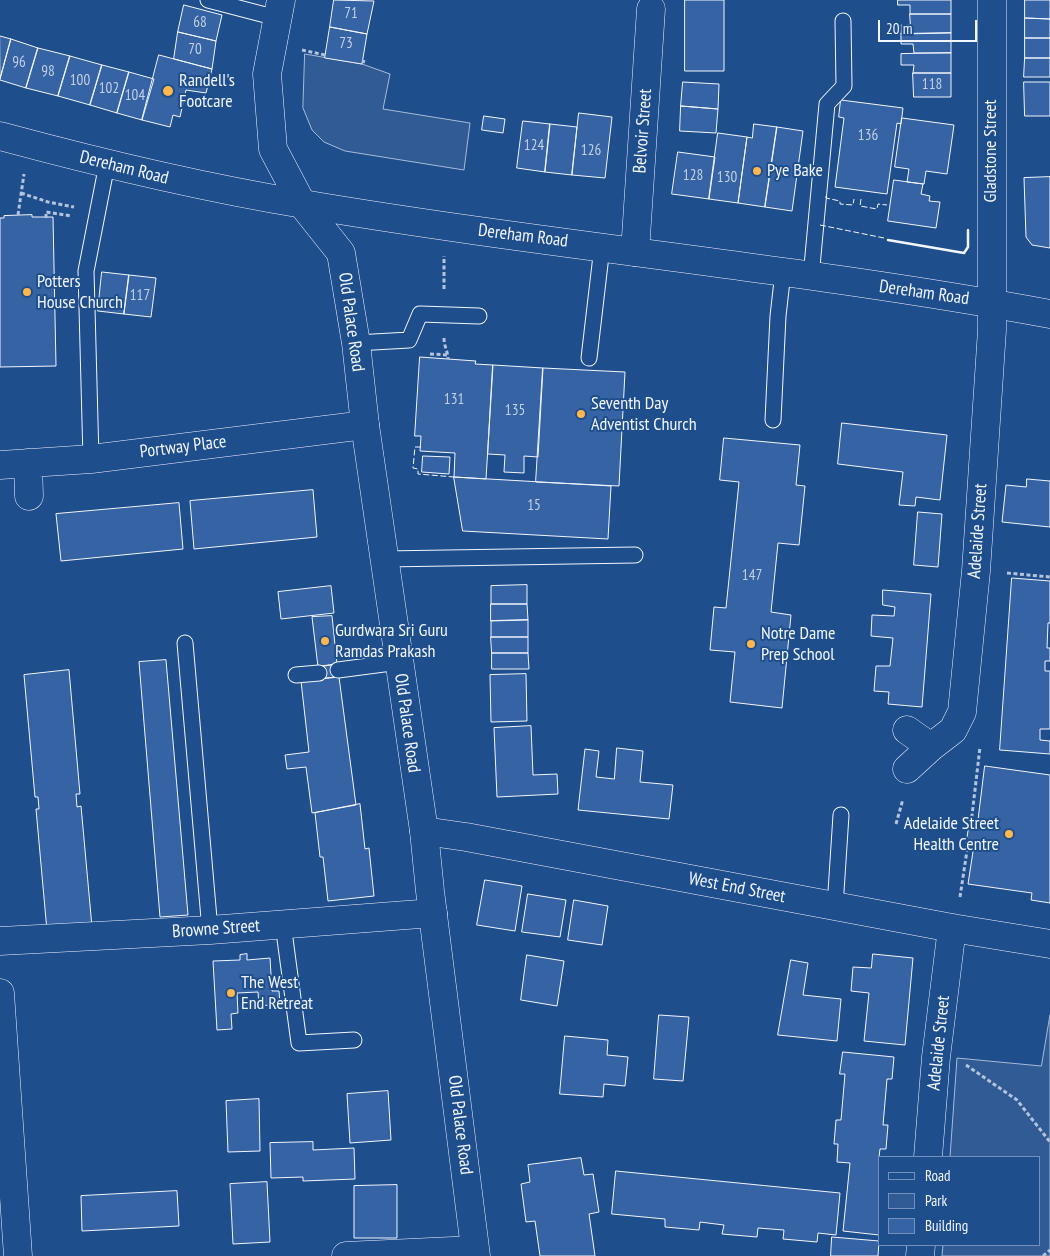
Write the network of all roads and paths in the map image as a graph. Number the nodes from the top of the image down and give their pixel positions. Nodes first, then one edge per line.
1 (208, 0) edge
2 (992, 0) edge
3 (279, 9) edge
4 (651, 9) dead end
5 (843, 21) dead end
6 (0, 136) edge
7 (29, 144) junction
8 (107, 164) junction
9 (21, 193) junction
10 (302, 204) junction
11 (80, 208) dead end
12 (18, 215) dead end
13 (76, 217) dead end
14 (46, 218) dead end
15 (602, 247) junction
16 (635, 252) junction
17 (783, 272) junction
18 (811, 276) junction
19 (991, 302) junction
20 (1050, 314) edge
21 (479, 316) dead end
22 (356, 343) junction
23 (589, 358) dead end
24 (773, 420) dead end
25 (365, 425) junction
26 (91, 459) junction
27 (28, 462) junction
28 (0, 464) edge
29 (29, 496) dead end
30 (635, 555) dead end
31 (384, 559) junction
32 (976, 571) junction
33 (1050, 577) edge
34 (184, 643) dead end
35 (399, 662) junction
36 (338, 670) dead end
37 (319, 673) dead end
38 (296, 676) dead end
39 (907, 730) dead end
40 (931, 747) junction
41 (978, 764) dead end
42 (907, 769) dead end
43 (903, 798) dead end
44 (842, 815) dead end
45 (896, 824) dead end
46 (971, 824) dead end
47 (424, 831) junction
48 (968, 844) dead end
49 (835, 907) junction
50 (433, 913) junction
51 (283, 924) junction
52 (952, 928) junction
53 (210, 930) junction
54 (0, 941) edge
55 (1050, 944) edge
56 (0, 993) edge
57 (354, 1040) dead end
58 (936, 1057) junction
59 (1050, 1142) edge
60 (928, 1156) edge
61 (1050, 1250) edge
62 (475, 1253) edge
63 (18, 1256) edge
64 (346, 1256) edge
65 (1042, 1256) edge

1 - 3 lane
2 - 19 street, Gladstone Street
3 - 10 street, Old Palace Road
4 - 16 street, Belvoir Street
5 - 18 lane
6 - 7 street, Dereham Road
7 - 8 street, Dereham Road
7 - 9 path
8 - 10 street, Dereham Road
8 - 26 lane
9 - 11 path
9 - 12 path
10 - 15 street, Dereham Road
10 - 22 street, Old Palace Road
13 - 14 path
15 - 16 street, Dereham Road
15 - 23 lane
16 - 17 street, Dereham Road
17 - 18 street, Dereham Road
17 - 24 lane
18 - 19 street, Dereham Road
19 - 20 street, Dereham Road
19 - 32 street, Adelaide Street
21 - 22 lane
22 - 25 street, Old Palace Road
25 - 26 street, Portway Place
25 - 31 street, Old Palace Road
26 - 27 street, Portway Place
27 - 28 street, Portway Place
27 - 29 street
30 - 31 lane
31 - 35 street, Old Palace Road
32 - 33 path
32 - 40 street, Adelaide Street
34 - 53 lane
35 - 36 lane
35 - 47 street, Old Palace Road
37 - 38 lane
39 - 40 street
40 - 42 street, Adelaide Street
41 - 46 path
43 - 45 path
44 - 49 lane
47 - 49 street, West End Street
47 - 50 street, Old Palace Road
48 - 52 path
49 - 52 street, West End Street
50 - 51 street, Browne Street
50 - 62 street, Old Palace Road
51 - 53 street, Browne Street
51 - 57 lane
52 - 55 street, West End Street
52 - 58 street, Adelaide Street
53 - 54 street, Browne Street
56 - 63 street
58 - 59 path
58 - 60 street, Adelaide Street
61 - 65 path
62 - 64 street

